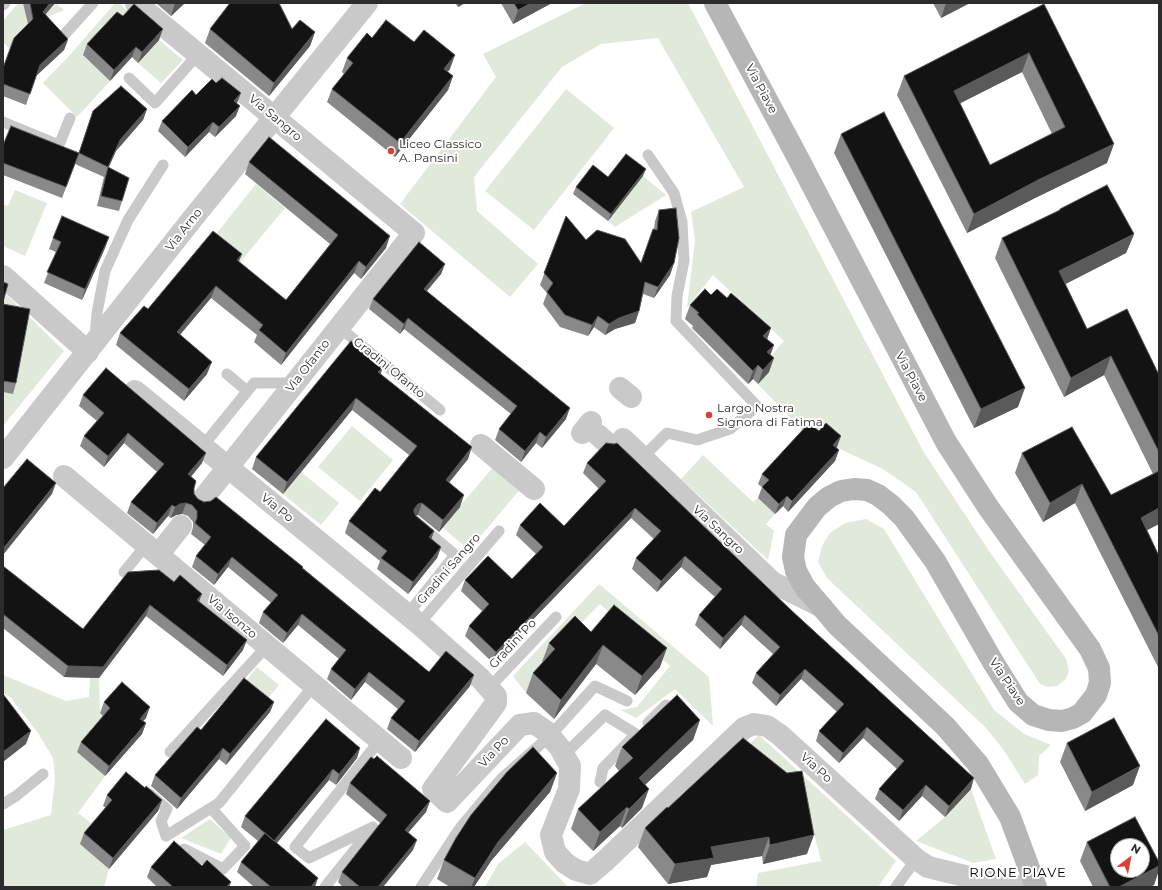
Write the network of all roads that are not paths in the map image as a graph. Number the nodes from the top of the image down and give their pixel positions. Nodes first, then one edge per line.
1 (5, 3) edge
2 (93, 3) edge
3 (136, 3) edge
4 (367, 3) edge
5 (715, 3) edge
6 (3, 5) edge
7 (65, 34) edge
8 (198, 54) junction
9 (129, 78) dead end
10 (274, 117) junction
11 (70, 118) dead end
12 (3, 122) edge
13 (648, 155) dead end
14 (163, 165) dead end
15 (414, 233) joint
16 (6, 282) edge
17 (339, 327) junction
18 (91, 347) junction
19 (227, 374) dead end
20 (295, 383) junction
21 (135, 391) edge
22 (247, 391) junction
23 (440, 410) dead end
24 (595, 432) dead end
25 (481, 445) dead end
26 (202, 447) junction
27 (3, 458) edge
28 (642, 458) junction
29 (228, 468) junction
30 (64, 476) dead end
31 (534, 489) dead end
32 (202, 500) edge
33 (416, 522) edge
34 (181, 526) dead end
35 (499, 531) dead end
36 (152, 550) junction
37 (124, 572) dead end
38 (822, 607) junction
39 (556, 617) dead end
40 (413, 619) junction
41 (267, 646) junction
42 (314, 685) junction
43 (489, 688) junction
44 (627, 701) dead end
45 (666, 704) edge
46 (636, 734) junction
47 (550, 736) junction
48 (380, 740) junction
49 (170, 752) dead end
50 (564, 755) junction
51 (402, 758) dead end
52 (43, 774) dead end
53 (600, 782) dead end
54 (140, 785) edge
55 (3, 804) edge
56 (212, 808) junction
57 (184, 849) edge
58 (916, 859) junction
59 (326, 887) edge
60 (421, 887) edge
61 (896, 887) edge
62 (1024, 887) edge
63 (1036, 887) edge

1 - 6 lane
2 - 7 lane
3 - 8 street, Via Sangro
4 - 10 street, Via Arno
5 - 38 street, Via Piave
8 - 9 lane
8 - 10 street, Via Sangro
10 - 15 street, Via Sangro
10 - 18 street, Via Arno
11 - 12 lane
13 - 28 lane
14 - 18 lane
15 - 17 street, Via Ofanto
16 - 18 street
17 - 20 street, Via Ofanto
17 - 23 lane, Gradini Ofanto
18 - 27 street, Via Arno
19 - 22 lane
20 - 22 lane
20 - 29 street, Via Ofanto
21 - 26 street, Via Po
22 - 26 lane
24 - 28 street, Via Sangro
25 - 31 street
26 - 29 street, Via Po
28 - 38 street, Via Sangro
29 - 32 street, Via Ofanto
29 - 40 street, Via Po
30 - 36 street, Via Isonzo
33 - 40 lane
34 - 36 street
35 - 40 lane, Gradini Sangro
36 - 37 lane
36 - 41 street, Via Isonzo
38 - 63 street, Via Piave
39 - 43 lane, Gradini Po
40 - 43 street, Via Po
41 - 42 street, Via Isonzo
41 - 49 lane
42 - 48 street, Via Isonzo
42 - 56 lane
43 - 47 street, Via Po
44 - 47 lane
45 - 46 lane
46 - 50 lane
46 - 53 lane
47 - 50 street, Via Po
47 - 60 lane
48 - 51 street, Via Isonzo
48 - 59 lane
50 - 58 street, Via Po
52 - 55 lane
54 - 56 lane
56 - 57 lane
58 - 61 lane
58 - 62 street, Via Po

